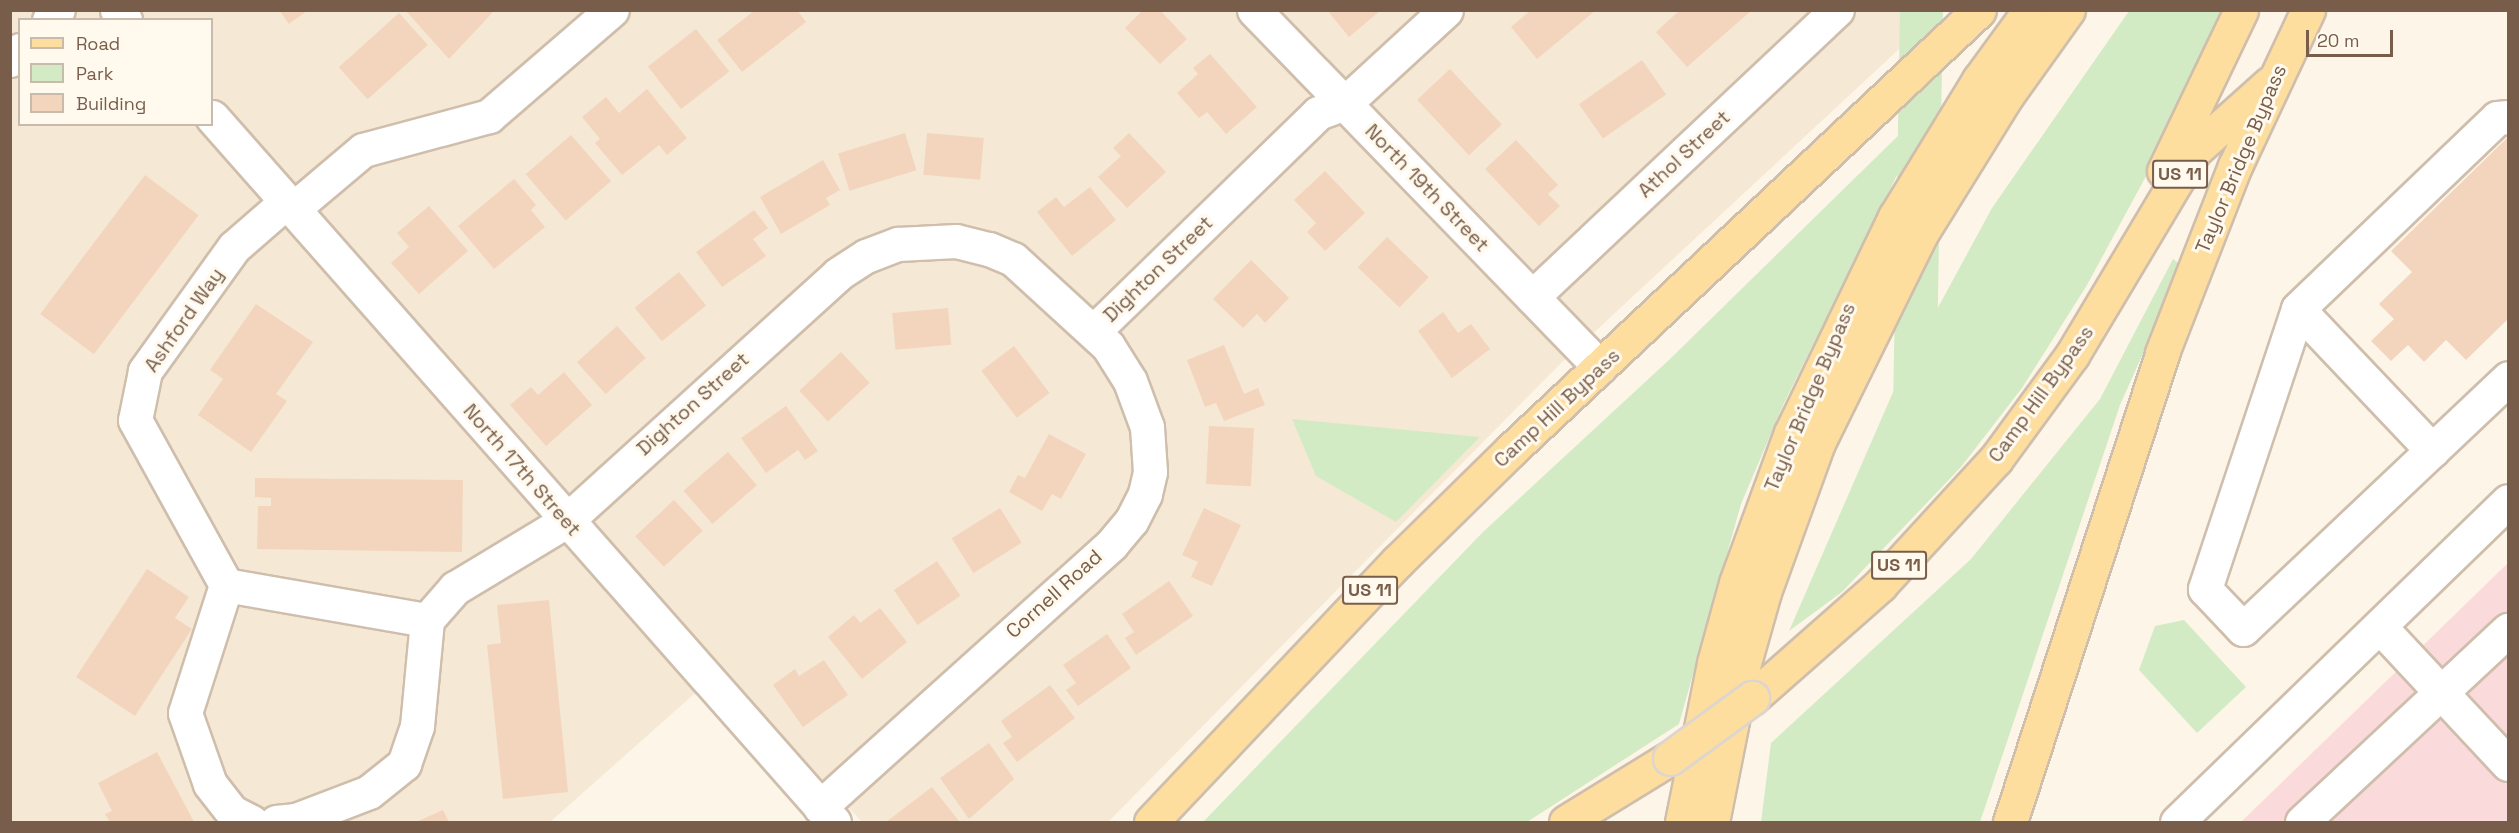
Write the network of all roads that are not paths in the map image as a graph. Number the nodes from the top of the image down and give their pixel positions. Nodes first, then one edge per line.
1 (612, 10) edge
2 (1254, 10) edge
3 (1446, 10) edge
4 (1836, 10) edge
5 (1979, 10) edge
6 (2030, 10) edge
7 (2068, 10) edge
8 (2241, 10) edge
9 (2308, 10) edge
10 (2273, 81) junction
11 (1345, 103) junction
12 (2508, 117) edge
13 (213, 118) edge
14 (290, 205) junction
15 (2114, 289) junction
16 (1532, 297) junction
17 (2298, 309) junction
18 (1095, 330) junction
19 (1600, 367) junction
20 (2508, 378) edge
21 (2432, 450) junction
22 (2508, 501) edge
23 (566, 521) junction
24 (226, 585) junction
25 (427, 620) junction
26 (2381, 628) junction
27 (2508, 630) edge
28 (2442, 693) junction
29 (2508, 764) edge
30 (827, 814) edge
31 (252, 822) edge
32 (276, 822) edge
33 (1151, 822) edge
34 (1566, 822) edge
35 (1682, 822) edge
36 (1712, 822) edge
37 (2010, 822) edge
38 (2177, 822) edge
39 (2302, 822) edge

1 - 14 street, Ashford Way
2 - 11 street, North 19th Street
3 - 11 street, Dighton Street
4 - 16 street, Athol Street
5 - 19 main road, Camp Hill Bypass / US 11
6 - 35 main road, Taylor Bridge Bypass
7 - 36 main road
8 - 15 main road
9 - 10 main road, Taylor Bridge Bypass / US 11
10 - 15 main road, Camp Hill Bypass / US 11
10 - 37 main road, Taylor Bridge Bypass
11 - 16 street, North 19th Street
11 - 18 street, Dighton Street
12 - 17 street
13 - 14 street, North 17th Street
14 - 23 street, North 17th Street
14 - 24 street, Ashford Way
15 - 34 main road, Camp Hill Bypass / US 11, bridge
16 - 19 street, North 19th Street
17 - 21 street
17 - 21 street
18 - 23 street, Dighton Street
18 - 30 street, Cornell Road
19 - 33 main road, Camp Hill Bypass / US 11
20 - 21 street
22 - 26 street
23 - 25 street
23 - 30 street, North 17th Street
24 - 25 street
24 - 31 street
25 - 32 street
26 - 28 street
26 - 38 street
27 - 28 street
28 - 29 street
28 - 39 street

